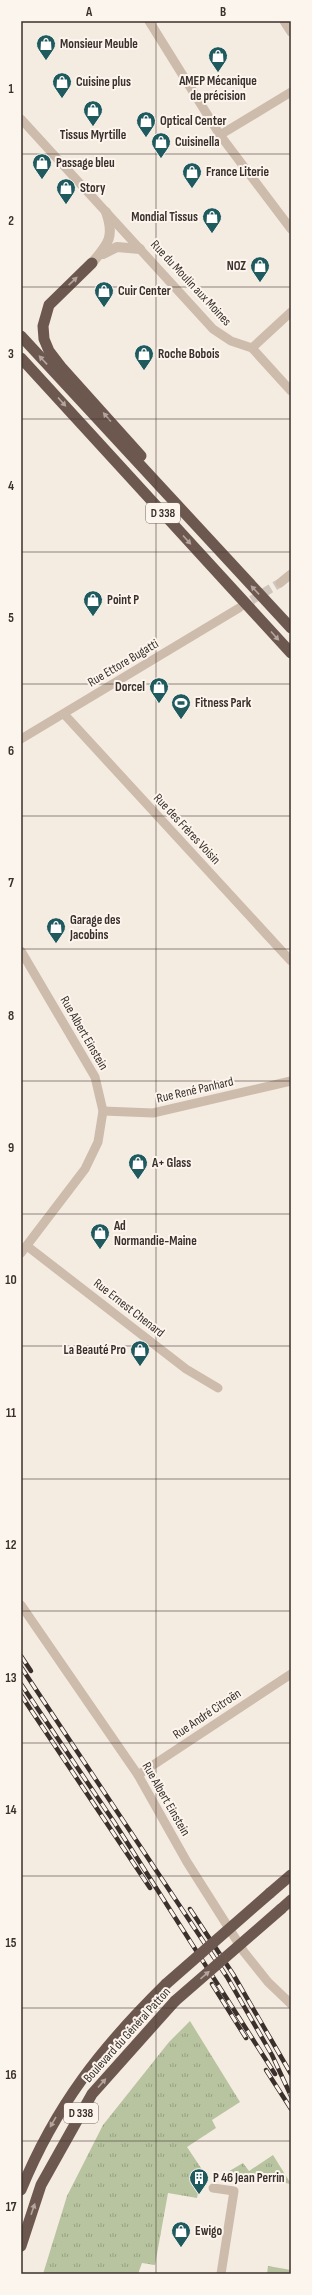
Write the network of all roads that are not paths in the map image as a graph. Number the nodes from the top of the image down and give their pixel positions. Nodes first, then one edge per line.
1 (148, 21) edge
2 (284, 21) edge
3 (291, 32) edge
4 (291, 92) edge
5 (21, 119) edge
6 (220, 135) junction
7 (106, 212) junction
8 (291, 229) edge
9 (140, 249) junction
10 (92, 263) junction
11 (291, 312) edge
12 (21, 336) edge
13 (252, 348) junction
14 (21, 358) edge
15 (21, 364) edge
16 (35, 374) junction
17 (291, 391) edge
18 (174, 502) junction
19 (291, 574) edge
20 (280, 583) tunnel mouth
21 (239, 608) tunnel mouth
22 (291, 628) edge
23 (291, 653) edge
24 (64, 714) junction
25 (21, 739) edge
26 (21, 951) edge
27 (291, 961) edge
28 (291, 1081) edge
29 (103, 1111) junction
30 (24, 1249) edge
31 (218, 1388) dead end
32 (21, 1605) edge
33 (291, 1674) edge
34 (138, 1775) junction
35 (291, 1875) edge
36 (291, 1900) edge
37 (291, 2004) edge
38 (212, 2188) dead end
39 (21, 2190) edge
40 (21, 2246) edge
41 (221, 2274) edge

1 - 6 street
2 - 3 street
4 - 6 street
5 - 7 street, Rue du Moulin aux Moines
6 - 8 street
7 - 9 street, Rue du Moulin aux Moines
7 - 10 street
9 - 10 street
9 - 13 street, Rue du Moulin aux Moines
18 -> 10 highway
11 - 13 street
18 -> 12 highway, D 338
13 - 17 street, Rue du Moulin aux Moines
14 - 16 highway, D 338
15 - 16 highway
16 -> 23 highway, D 338
22 -> 18 highway, D 338
19 - 20 street
21 - 24 street, Rue Ettore Bugatti
24 - 25 street, Rue Ettore Bugatti
24 - 27 street, Rue des Frères Voisin
26 - 29 street, Rue Albert Einstein
28 - 29 street, Rue René Panhard
29 - 30 street, Rue Albert Einstein
30 - 31 street, Rue Ernest Chenard
32 - 34 street, Rue Albert Einstein
33 - 34 street, Rue André Citroën
34 - 37 street, Rue Albert Einstein
35 -> 39 highway, Boulevard du Général Patton / D 338, bridge
40 -> 36 highway, Boulevard du Général Patton / D 338, bridge
38 - 41 street

